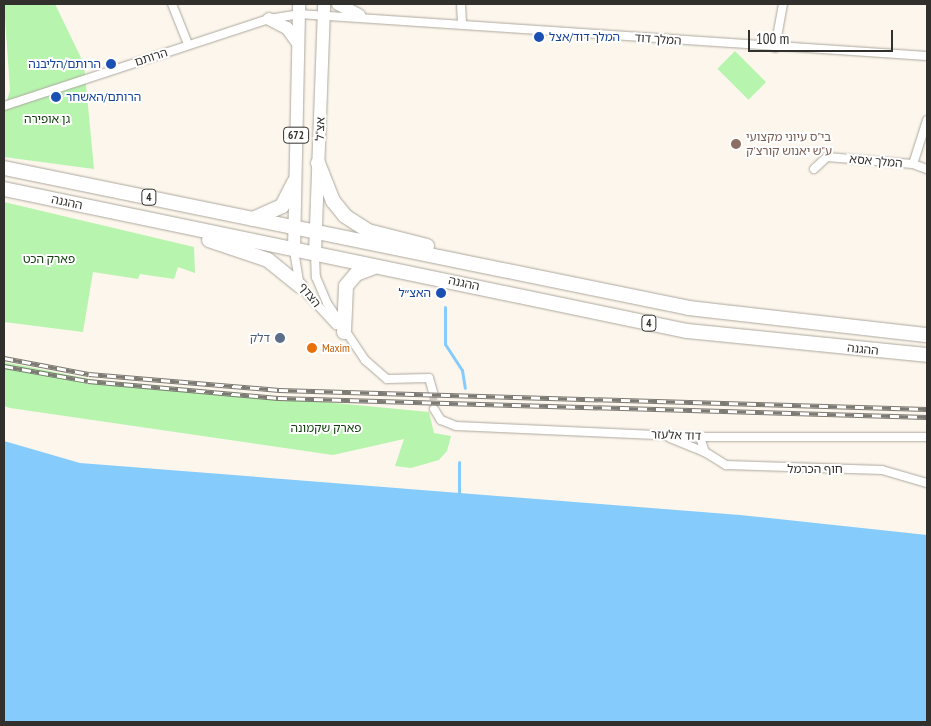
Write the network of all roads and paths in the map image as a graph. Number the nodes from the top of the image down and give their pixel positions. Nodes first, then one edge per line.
1 (172, 4) edge
2 (338, 4) edge
3 (461, 4) edge
4 (783, 4) edge
5 (299, 9) edge
6 (323, 9) edge
7 (359, 15) junction
8 (269, 19) junction
9 (462, 23) junction
10 (298, 42) junction
11 (188, 44) junction
12 (775, 48) junction
13 (927, 56) edge
14 (4, 106) edge
15 (927, 120) edge
16 (318, 163) junction
17 (913, 164) junction
18 (4, 168) edge
19 (814, 169) dead end
20 (927, 169) edge
21 (294, 182) junction
22 (4, 189) edge
23 (253, 219) junction
24 (172, 224) junction
25 (294, 227) junction
26 (316, 232) junction
27 (294, 250) junction
28 (314, 254) junction
29 (375, 266) junction
30 (487, 266) junction
31 (300, 286) junction
32 (344, 332) junction
33 (927, 335) edge
34 (927, 355) edge
35 (434, 392) tunnel mouth
36 (434, 409) dead end
37 (658, 434) junction
38 (700, 437) junction
39 (927, 437) edge
40 (705, 452) junction
41 (927, 483) edge

1 - 11 street
2 - 7 main road
3 - 9 street
4 - 12 street
5 - 6 street, המלך דוד
5 - 8 street, הרותם
5 - 10 main road, אצ"ל / 672
6 - 7 street, המלך דוד
6 - 16 main road, אצ"ל / 672
7 - 9 street, המלך דוד
8 - 10 main road
8 - 11 street, הרותם
9 - 12 street, המלך דוד
10 - 21 main road, אצ"ל / 672
11 - 14 street, הרותם
12 - 13 street, המלך דוד
15 - 17 street, המלך אסא
16 - 26 main road, אצ"ל / 672
16 - 30 highway
17 - 19 street, המלך אסא
17 - 20 street, המלך אסא
18 - 23 highway, ההגנה / 4
21 - 23 highway
21 - 25 main road, אצ"ל / 672
22 - 24 highway, ההגנה / 4
23 - 25 highway, ההגנה / 4
24 - 27 highway, ההגנה / 4
24 - 31 highway
25 - 26 highway, ההגנה / 4
25 - 27 main road, אצ"ל / 672
26 - 28 main road, אצ"ל / 672
26 - 30 highway, ההגנה / 4
27 - 28 highway, ההגנה / 4
27 - 31 street, הצדף
28 - 29 highway, ההגנה / 4
28 - 32 street, הצדף
29 - 32 highway
29 - 34 highway, ההגנה / 4
30 - 33 highway, ההגנה / 4
31 - 32 street, הצדף
32 - 35 street, הצדף
36 - 37 street, דוד אלעזר
37 - 38 street, דוד אלעזר
37 - 40 street, חוף הכרמל
38 - 39 street, דוד אלעזר
38 - 40 street
40 - 41 street, חוף הכרמל

